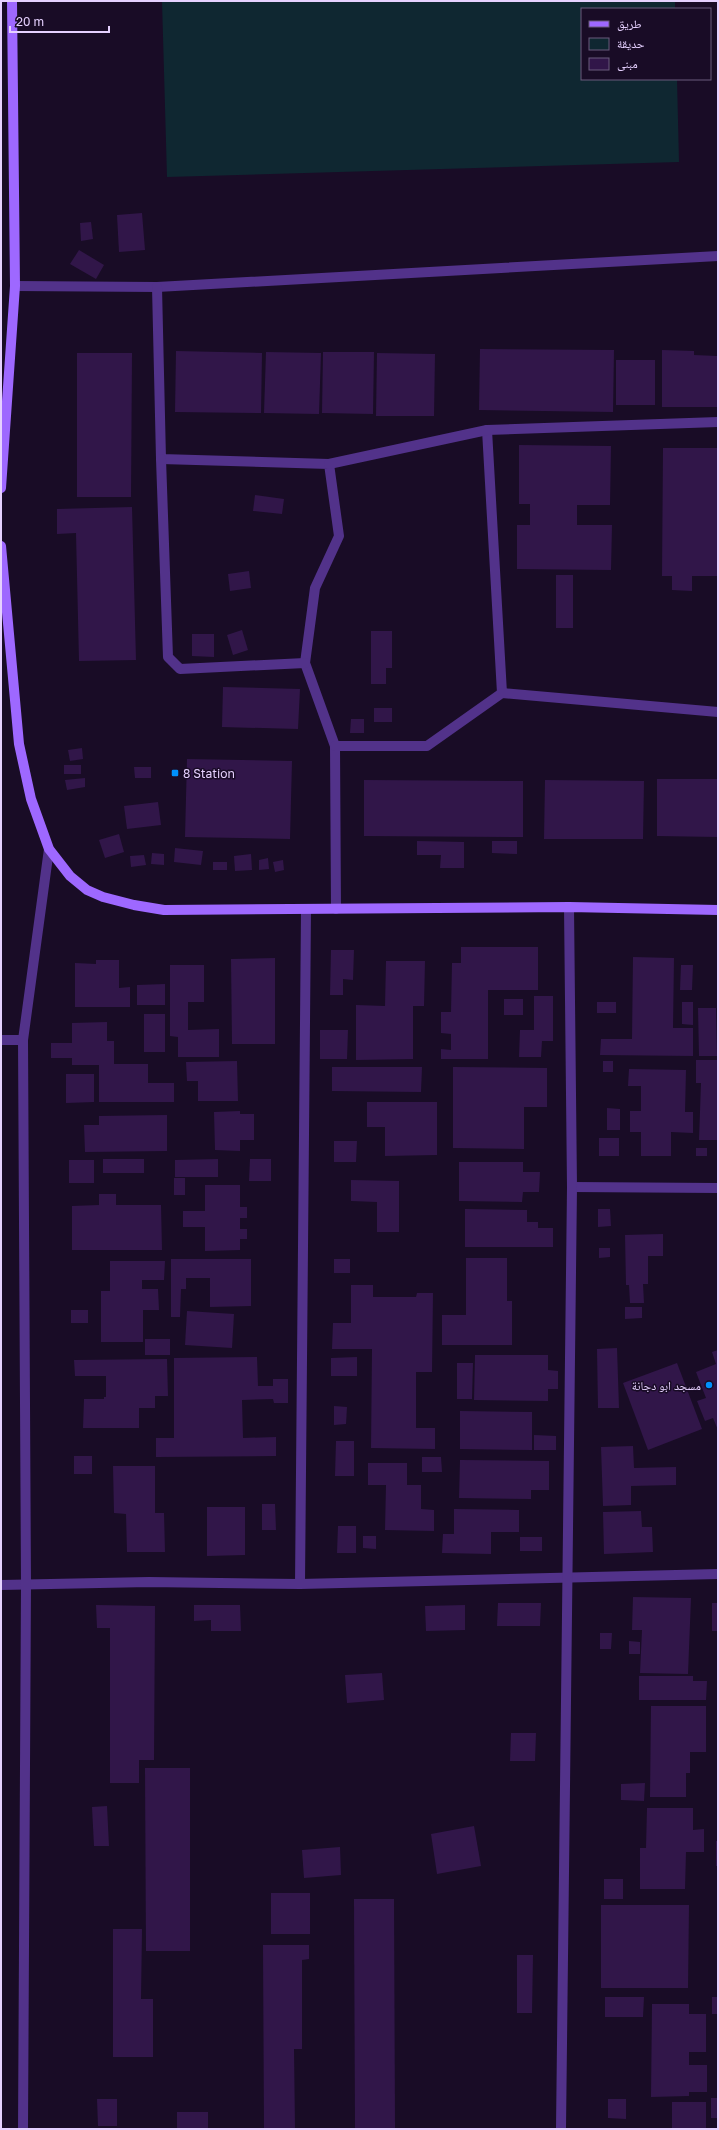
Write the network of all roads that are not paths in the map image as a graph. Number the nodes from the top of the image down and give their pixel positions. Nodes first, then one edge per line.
1 (12, 1) edge
2 (718, 256) edge
3 (15, 286) junction
4 (157, 287) junction
5 (718, 422) edge
6 (487, 430) junction
7 (161, 459) junction
8 (329, 464) junction
9 (1, 488) edge
10 (1, 546) edge
11 (305, 663) junction
12 (502, 693) junction
13 (718, 712) edge
14 (335, 746) junction
15 (49, 849) junction
16 (569, 906) junction
17 (336, 909) junction
18 (306, 910) junction
19 (718, 910) edge
20 (1, 1040) edge
21 (23, 1040) junction
22 (572, 1186) junction
23 (718, 1188) edge
24 (718, 1574) edge
25 (569, 1577) junction
26 (300, 1584) junction
27 (1, 1585) edge
28 (26, 1585) junction
29 (23, 2129) edge
30 (561, 2129) edge

1 - 3 street
2 - 4 street
3 - 4 street
3 - 9 street
4 - 7 street
5 - 6 street
6 - 8 street
6 - 12 street
7 - 8 street
7 - 11 street
8 - 11 street
10 - 15 street
11 - 14 street
12 - 13 street
12 - 14 street
14 - 17 street
15 - 18 street
15 - 21 street
16 - 17 street
16 - 19 street
16 - 22 street
17 - 18 street
18 - 26 street
20 - 21 street
21 - 28 street
22 - 23 street
22 - 25 street
24 - 25 street
25 - 26 street
25 - 30 street
26 - 28 street
27 - 28 street
28 - 29 street

